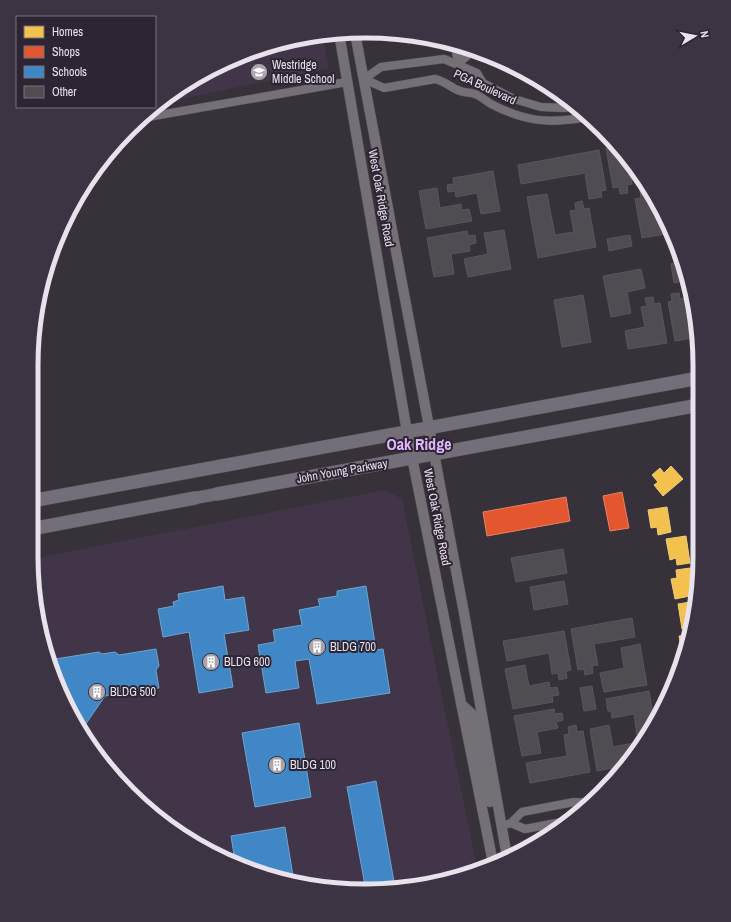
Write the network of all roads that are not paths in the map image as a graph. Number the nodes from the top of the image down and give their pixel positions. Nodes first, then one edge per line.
1 (357, 38) edge
2 (339, 39) edge
3 (456, 51) edge
4 (468, 54) edge
5 (458, 64) junction
6 (364, 79) junction
7 (347, 82) junction
8 (567, 107) edge
9 (154, 116) edge
10 (580, 118) edge
11 (693, 379) edge
12 (693, 406) edge
13 (428, 428) junction
14 (407, 432) junction
15 (433, 454) junction
16 (412, 458) junction
17 (217, 494) joint
18 (195, 498) joint
19 (38, 500) edge
20 (38, 528) edge
21 (461, 704) junction
22 (582, 802) edge
23 (555, 823) edge
24 (506, 824) junction
25 (506, 852) edge
26 (492, 858) edge

1 - 6 street, West Oak Ridge Road
2 - 7 street, West Oak Ridge Road
3 - 5 street
4 - 5 street
5 - 6 street, PGA Boulevard
5 - 8 street, PGA Boulevard
6 - 7 street
6 - 10 street, PGA Boulevard
6 - 13 street, West Oak Ridge Road
7 - 9 street
7 - 14 street, West Oak Ridge Road
11 - 13 highway
12 - 15 highway, John Young Parkway
13 - 14 highway
13 - 15 street, West Oak Ridge Road
14 - 16 street, West Oak Ridge Road
14 - 19 highway
15 - 16 highway, John Young Parkway
15 - 24 street, West Oak Ridge Road
16 - 17 highway, John Young Parkway
16 - 21 street, West Oak Ridge Road
17 - 18 main road, John Young Parkway
18 - 20 highway, John Young Parkway
21 - 24 street
21 - 26 street, West Oak Ridge Road
22 - 24 street
23 - 24 street
24 - 25 street, West Oak Ridge Road

